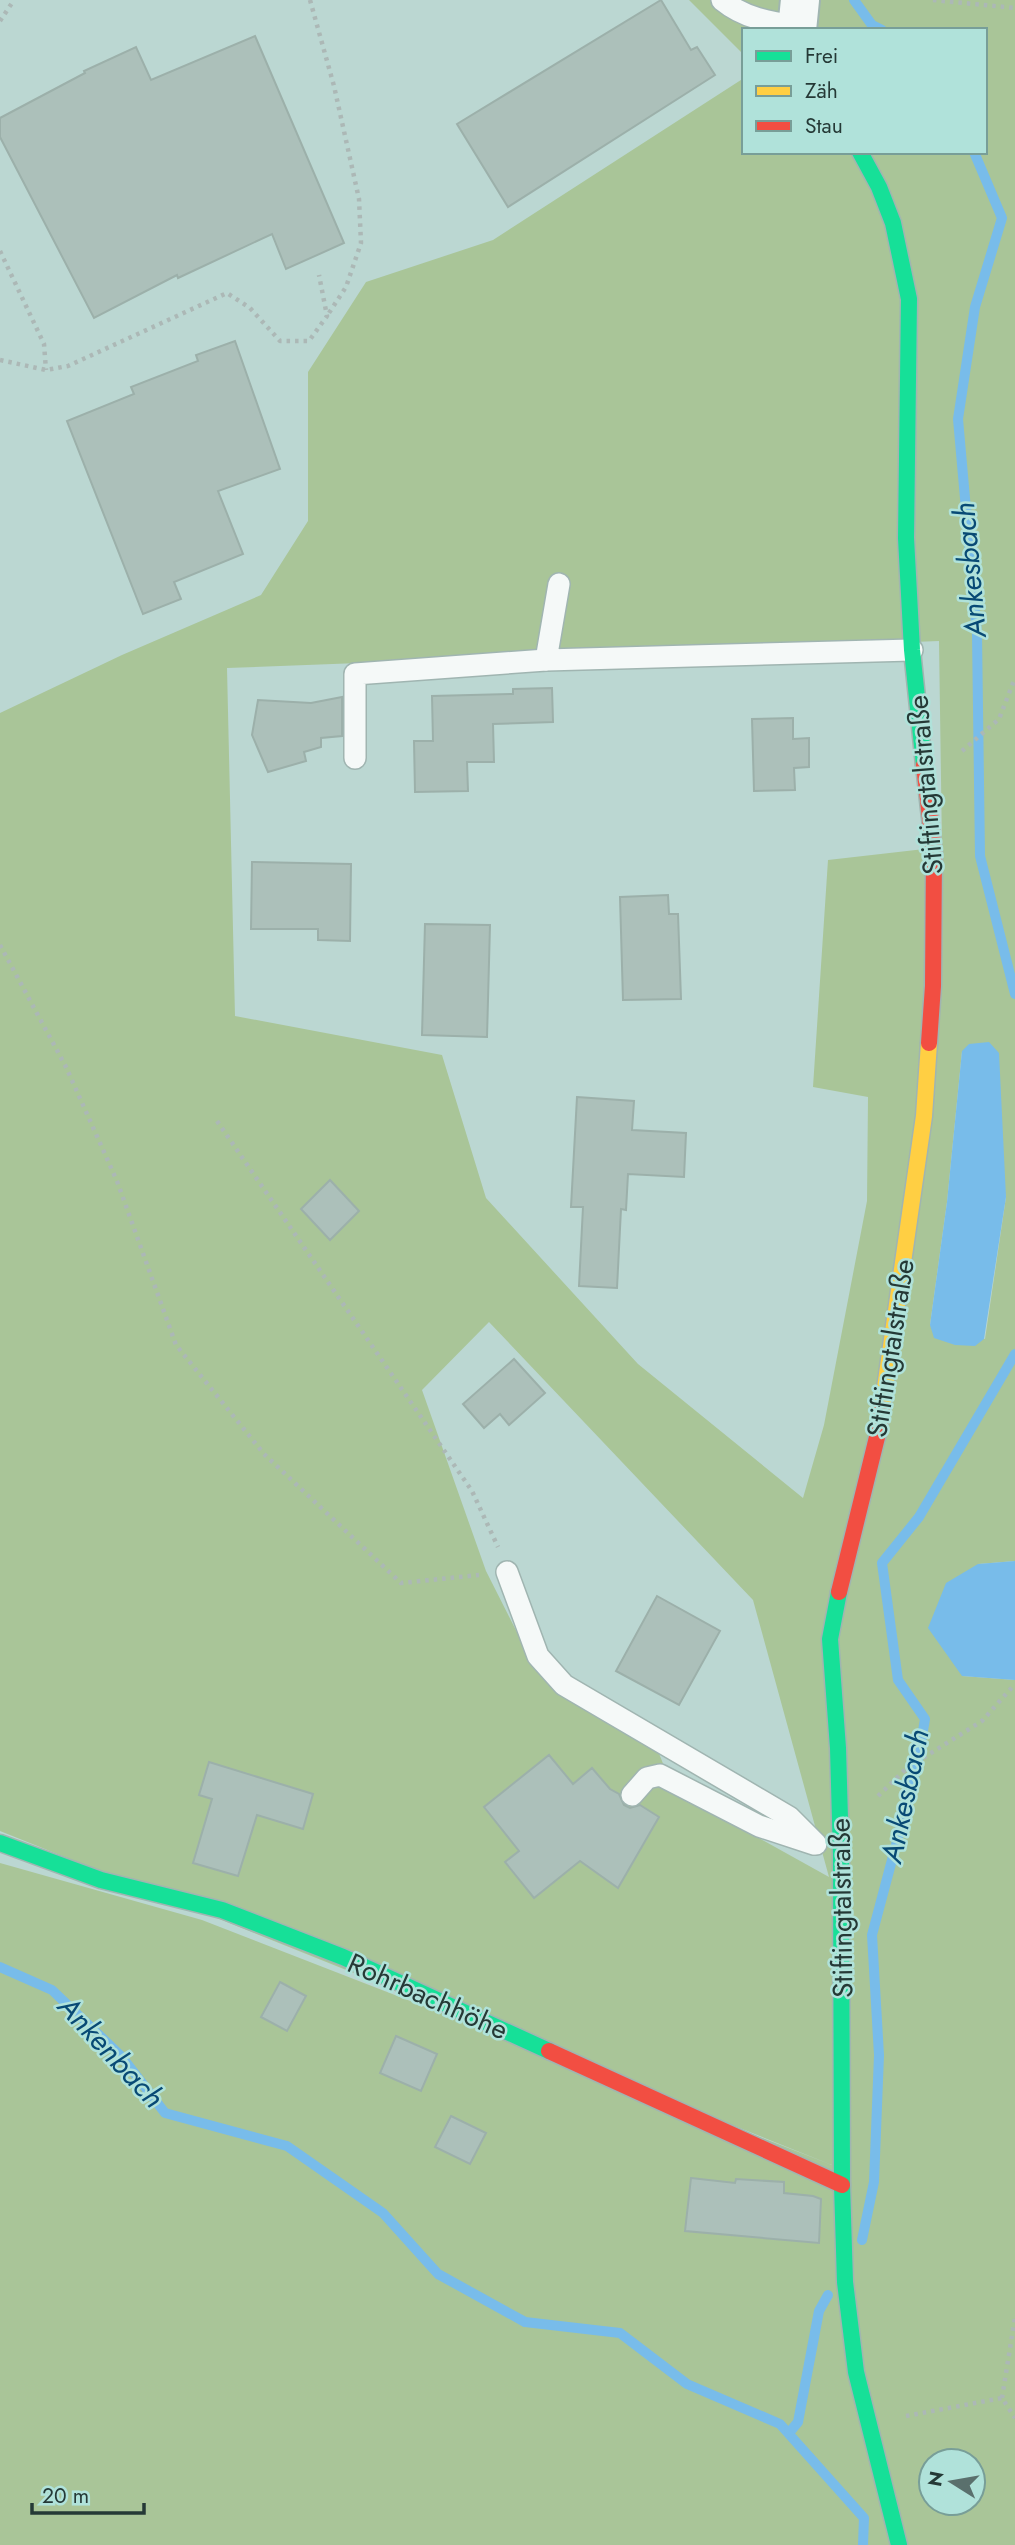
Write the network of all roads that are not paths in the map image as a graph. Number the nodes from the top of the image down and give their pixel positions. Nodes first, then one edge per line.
1 (722, 0) edge
2 (798, 19) edge
3 (861, 154) edge
4 (559, 584) dead end
5 (912, 650) junction
6 (546, 660) junction
7 (355, 758) dead end
8 (507, 1572) road end
9 (632, 1795) dead end
10 (0, 1843) edge
11 (816, 1844) junction
12 (841, 1856) junction
13 (842, 2185) junction
14 (899, 2545) edge

1 - 2 lane
3 - 5 street, Stiftingtalstraße
4 - 6 lane
5 - 6 lane
5 - 12 street, Stiftingtalstraße
6 - 7 lane
8 - 11 lane
9 - 11 lane
10 - 13 street, Rohrbachhöhe
11 - 12 lane
12 - 13 street, Stiftingtalstraße
13 - 14 street, Stiftingtalstraße

